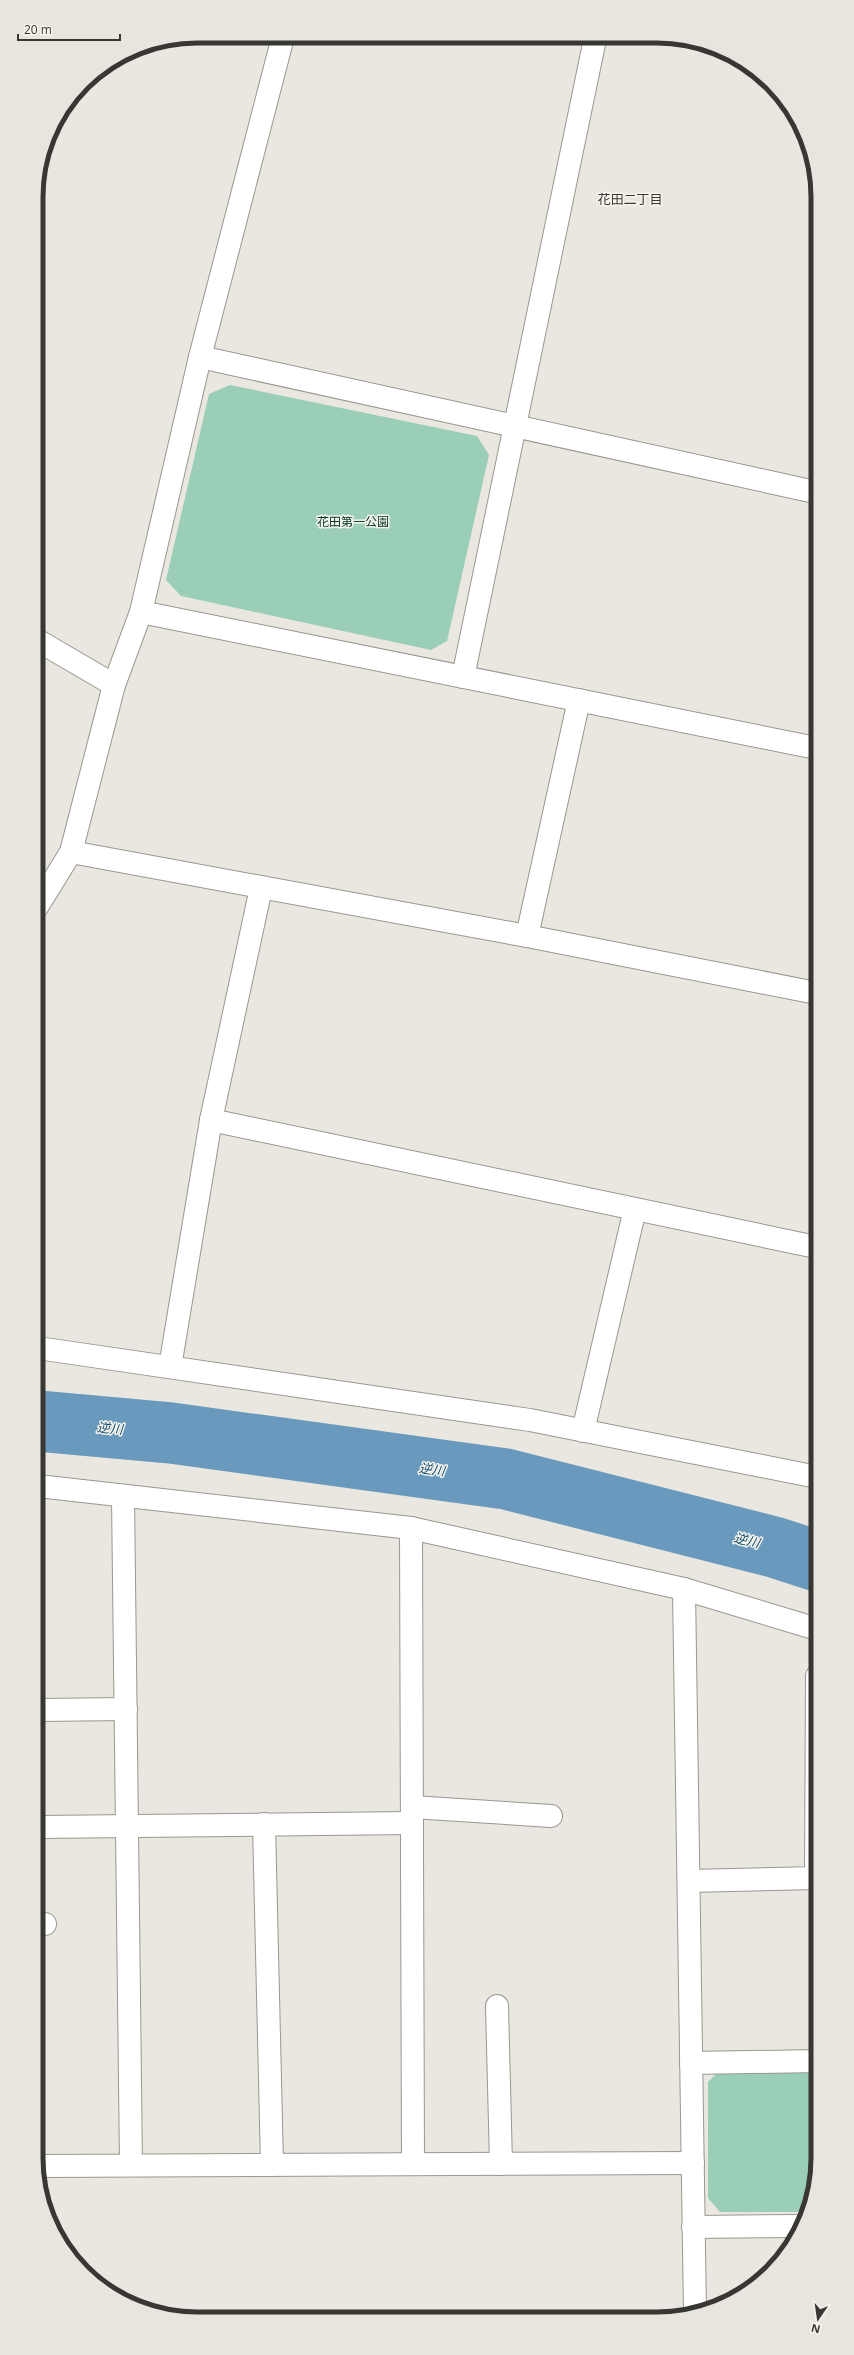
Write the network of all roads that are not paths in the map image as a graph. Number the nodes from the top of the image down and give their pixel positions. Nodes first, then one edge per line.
1 (281, 43) edge
2 (594, 43) edge
3 (200, 357) junction
4 (515, 426) junction
5 (811, 491) edge
6 (141, 612) junction
7 (43, 644) edge
8 (463, 677) junction
9 (114, 686) junction
10 (579, 700) junction
11 (811, 747) edge
12 (71, 852) junction
13 (261, 888) junction
14 (43, 897) edge
15 (527, 936) junction
16 (811, 992) edge
17 (211, 1120) junction
18 (635, 1209) junction
19 (811, 1246) edge
20 (43, 1349) edge
21 (170, 1367) junction
22 (583, 1431) junction
23 (811, 1476) edge
24 (43, 1487) edge
25 (123, 1496) junction
26 (410, 1528) junction
27 (684, 1589) junction
28 (811, 1627) edge
29 (126, 1709) junction
30 (43, 1710) edge
31 (412, 1815) junction
32 (551, 1816) dead end
33 (264, 1824) junction
34 (128, 1825) junction
35 (43, 1827) edge
36 (811, 1878) edge
37 (689, 1881) junction
38 (497, 2006) dead end
39 (811, 2061) edge
40 (691, 2064) junction
41 (693, 2163) junction
42 (413, 2164) junction
43 (501, 2164) junction
44 (131, 2165) junction
45 (272, 2165) junction
46 (43, 2166) edge
47 (795, 2226) edge
48 (694, 2227) junction
49 (695, 2307) edge

1 - 3 street
2 - 4 street
3 - 4 street
3 - 6 street
4 - 5 street
4 - 8 street
6 - 8 street
6 - 9 street
7 - 9 street
8 - 10 street
9 - 12 street
10 - 11 street
10 - 15 street
12 - 13 street
12 - 14 street
13 - 15 street
13 - 17 street
15 - 16 street
17 - 18 street
17 - 21 street
18 - 19 street
18 - 22 street
20 - 21 street
21 - 22 street
22 - 23 street
24 - 25 street
25 - 26 street
25 - 29 street
26 - 27 street
26 - 31 street
27 - 28 street
27 - 37 street
29 - 30 street
29 - 34 street
31 - 32 street
31 - 33 street
31 - 42 street
33 - 34 street
33 - 45 street
34 - 35 street
34 - 44 street
36 - 37 street
37 - 40 street
38 - 43 street
39 - 40 street
40 - 41 street
41 - 43 street
41 - 48 street
42 - 43 street
42 - 45 street
44 - 45 street
44 - 46 street
47 - 48 street
48 - 49 street

